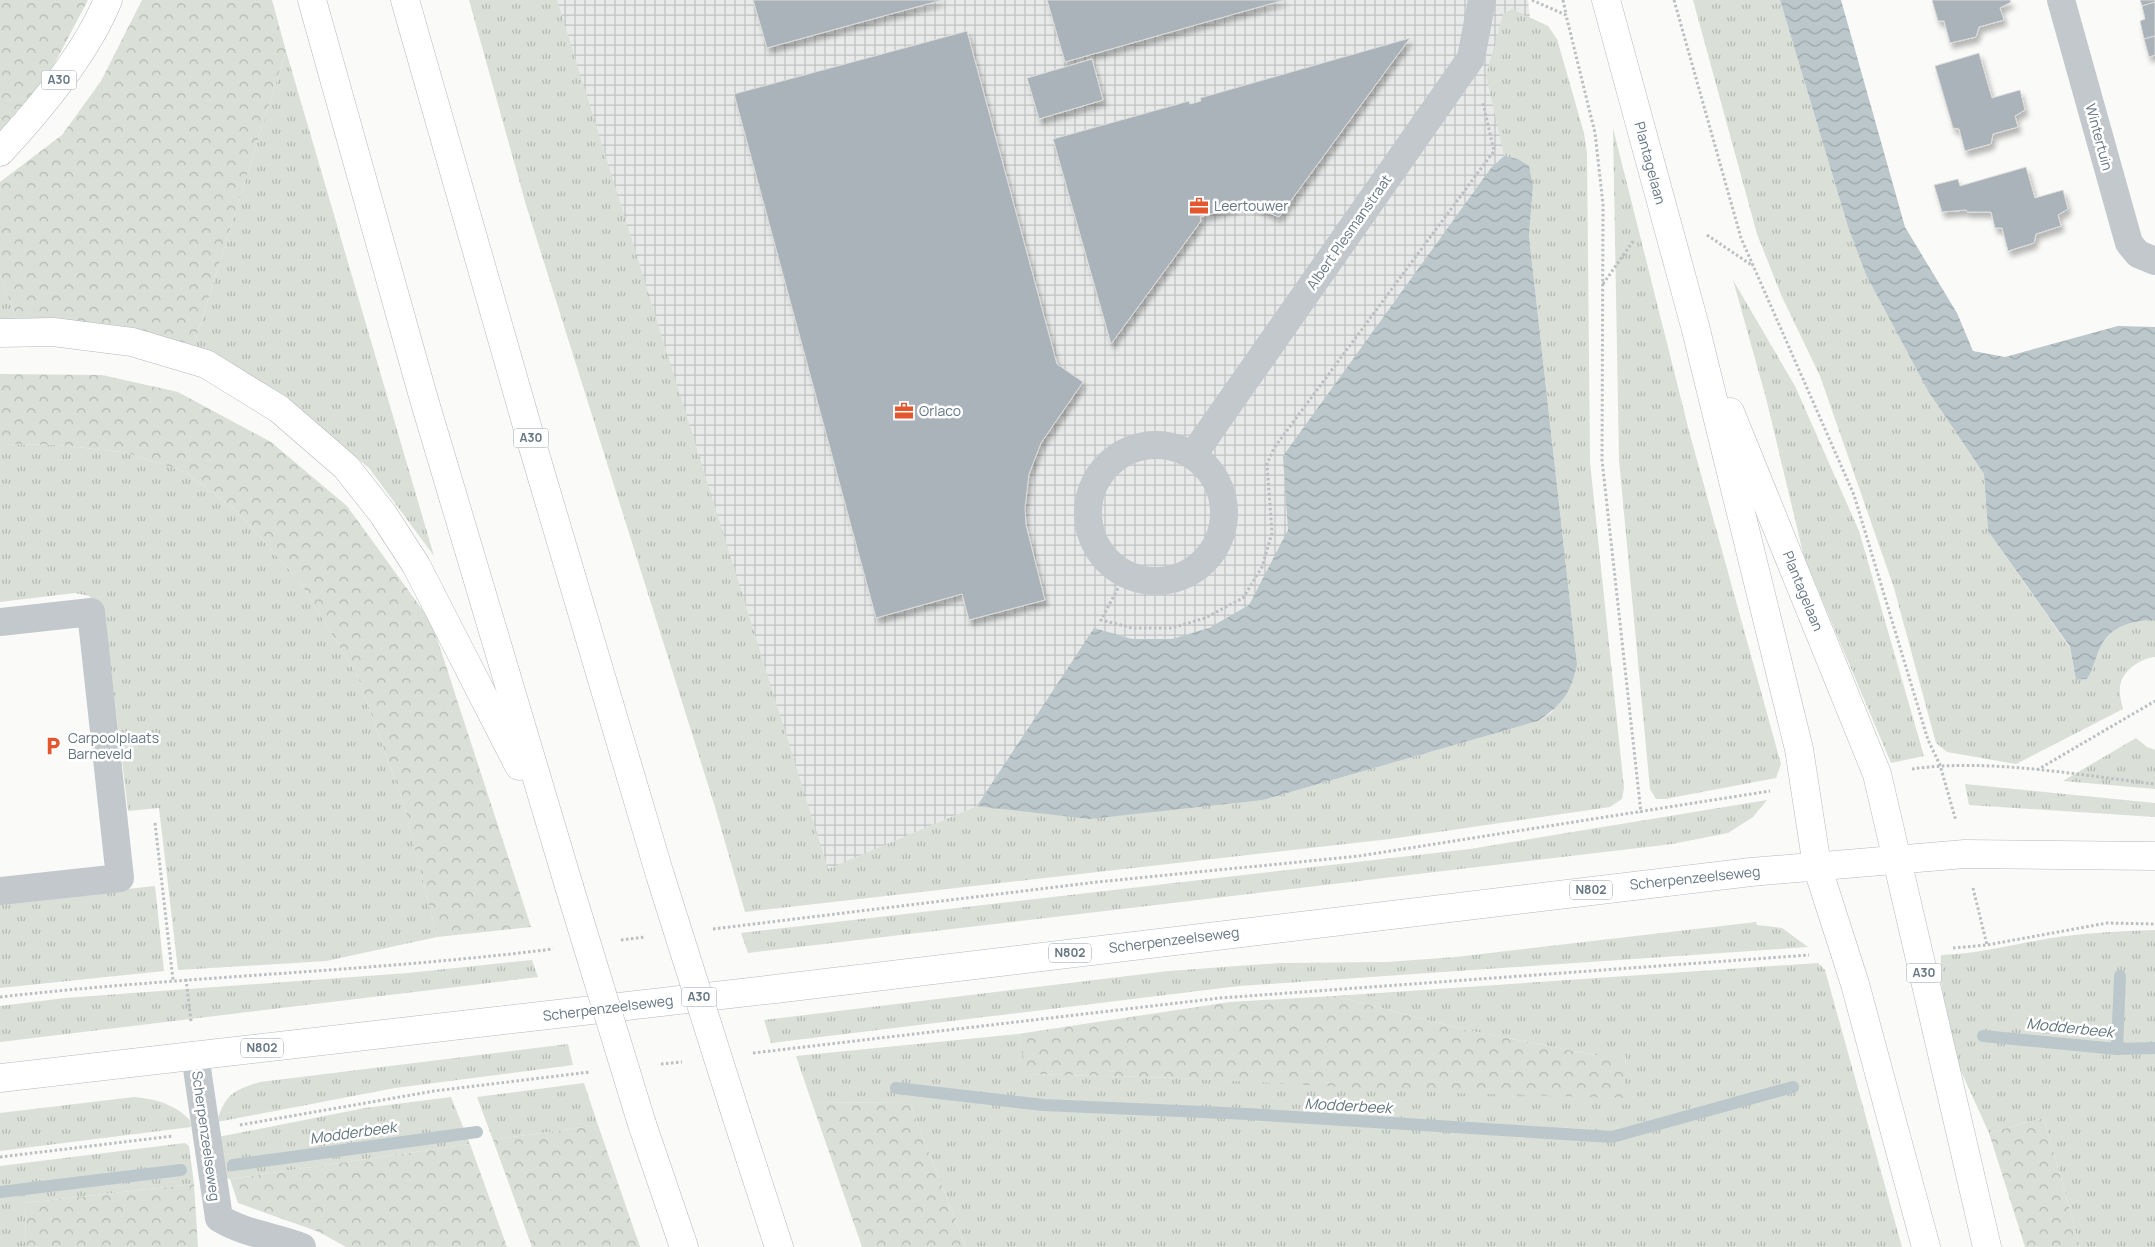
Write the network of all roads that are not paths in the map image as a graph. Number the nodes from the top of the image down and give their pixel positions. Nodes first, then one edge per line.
1 (108, 0) edge
2 (312, 0) edge
3 (405, 0) edge
4 (1482, 0) edge
5 (1606, 0) edge
6 (2061, 0) edge
7 (0, 152) edge
8 (2155, 261) edge
9 (1695, 326) junction
10 (0, 333) edge
11 (1193, 455) junction
12 (0, 622) edge
13 (549, 825) junction
14 (2155, 856) edge
15 (1898, 860) junction
16 (1818, 866) junction
17 (0, 891) edge
18 (195, 1055) junction
19 (0, 1078) edge
20 (302, 1247) edge
21 (684, 1247) edge
22 (778, 1247) edge
23 (1926, 1247) edge
24 (1987, 1247) edge

1 - 7 main road, A30
2 - 13 main road
3 - 22 main road, A30, bridge
4 - 11 street, Albert Plesmanstraat
5 - 9 main road, Plantagelaan
6 - 8 street, Wintertuin
9 - 15 main road, Plantagelaan
9 - 16 main road, Plantagelaan
10 - 13 main road
11 - 11 street
12 - 17 street
13 - 21 main road, bridge
14 - 15 main road, Scherpenzeelseweg / N802
15 - 16 main road, Scherpenzeelseweg / N802
15 - 24 main road, A30
16 - 18 main road, Scherpenzeelseweg / N802
16 - 23 main road, Plantagelaan
18 - 19 main road, Scherpenzeelseweg / N802
18 - 20 street, Scherpenzeelseweg

